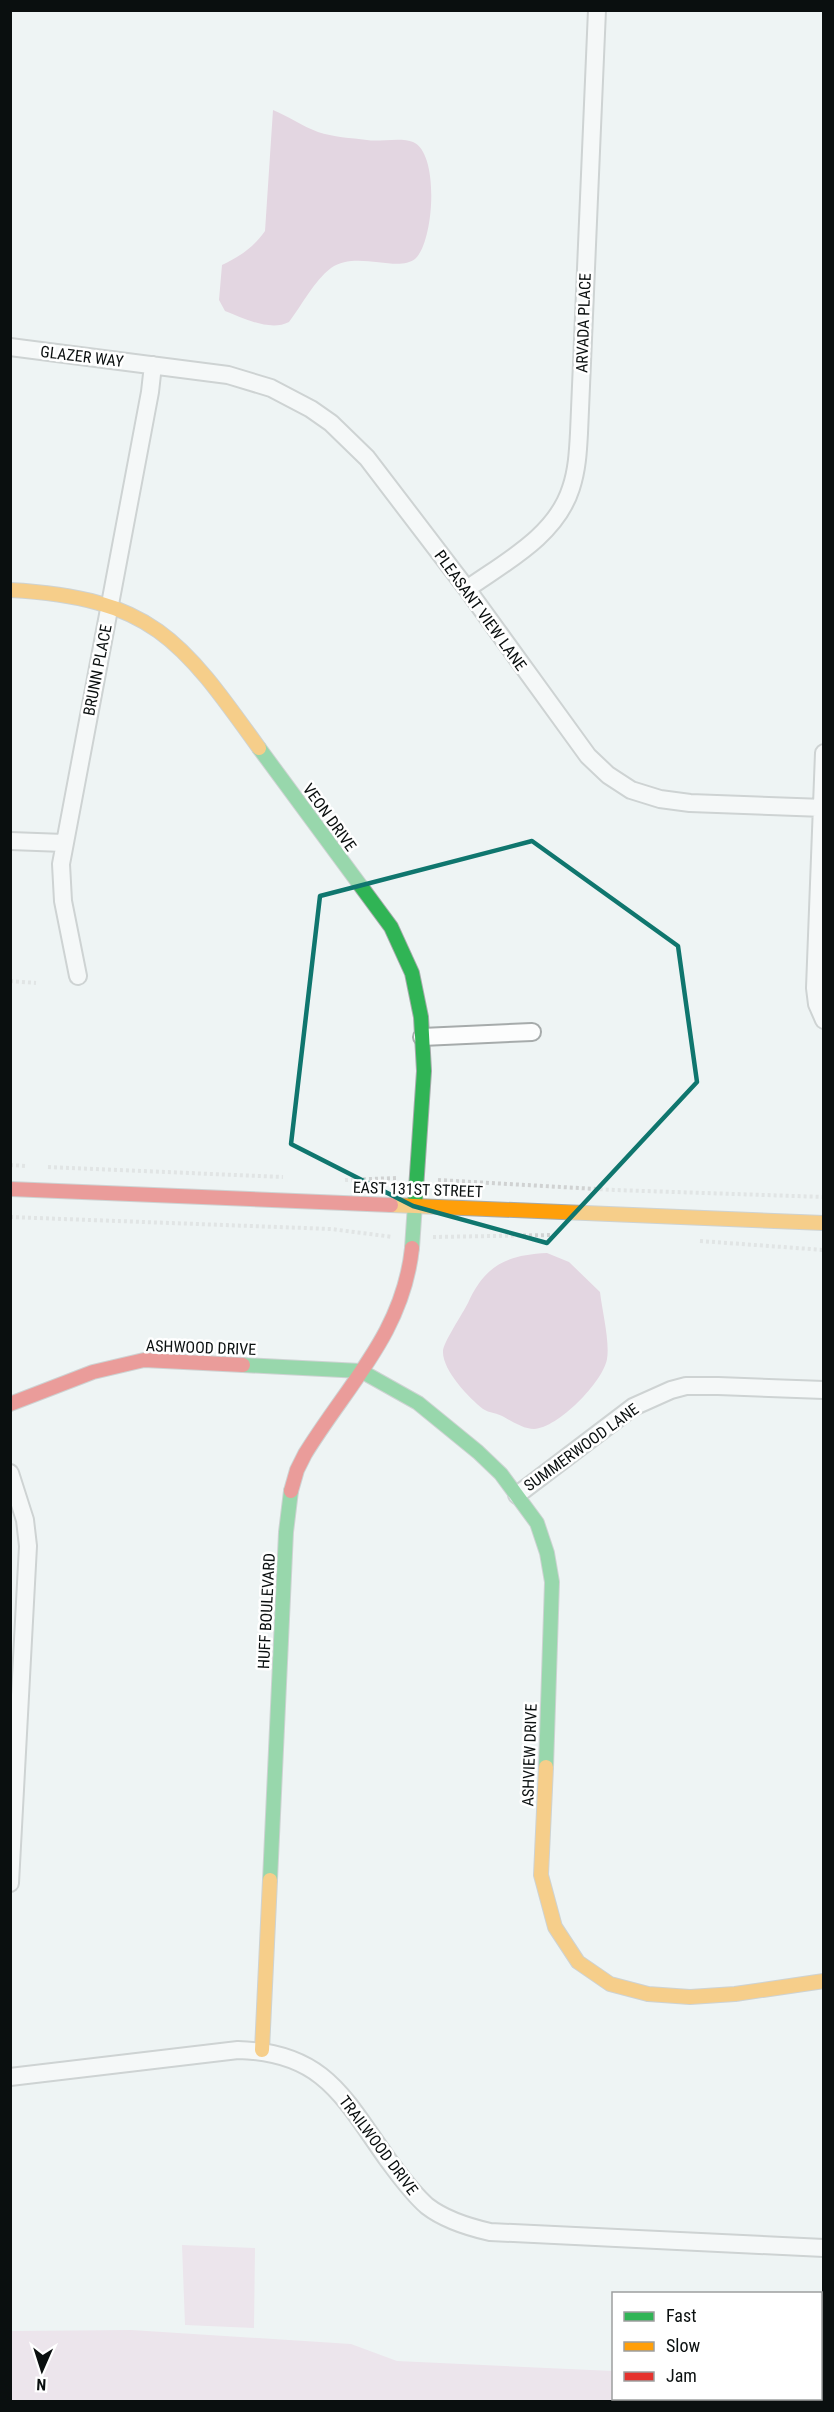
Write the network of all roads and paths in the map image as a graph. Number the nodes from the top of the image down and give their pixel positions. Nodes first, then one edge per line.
1 (597, 10) edge
2 (10, 347) edge
3 (153, 365) junction
4 (467, 589) junction
5 (10, 590) edge
6 (109, 606) junction
7 (824, 753) edge
8 (822, 808) edge
9 (10, 841) edge
10 (64, 843) junction
11 (78, 976) dead end
12 (10, 981) edge
13 (36, 984) dead end
14 (824, 1020) edge
15 (532, 1032) dead end
16 (422, 1037) junction
17 (10, 1189) edge
18 (416, 1206) junction
19 (824, 1223) edge
20 (361, 1371) junction
21 (824, 1390) edge
22 (10, 1404) edge
23 (10, 1473) edge
24 (517, 1495) junction
25 (10, 1883) edge
26 (824, 1968) edge
27 (823, 1981) edge
28 (262, 2050) junction
29 (10, 2077) edge
30 (824, 2248) edge

1 - 4 street, ARVADA PLACE
2 - 3 street, GLAZER WAY
3 - 4 street, PLEASANT VIEW LANE
3 - 6 street, BRUNN PLACE
4 - 8 street, PLEASANT VIEW LANE
5 - 6 street, VEON DRIVE
6 - 10 street, BRUNN PLACE
6 - 16 street, VEON DRIVE
7 - 8 street
8 - 14 street
9 - 10 street
10 - 11 street, BRUNN PLACE
12 - 13 path
15 - 16 street
16 - 18 street, VEON DRIVE
17 - 18 street, EAST 131ST STREET
18 - 19 street, EAST 131ST STREET
18 - 20 street, HUFF BOULEVARD
20 - 22 street, ASHWOOD DRIVE
20 - 24 street, ASHVIEW DRIVE
20 - 28 street, HUFF BOULEVARD
21 - 24 street, SUMMERWOOD LANE
23 - 25 street
24 - 27 street, ASHVIEW DRIVE
26 - 27 street
28 - 29 street, TRAILWOOD DRIVE
28 - 30 street, TRAILWOOD DRIVE

